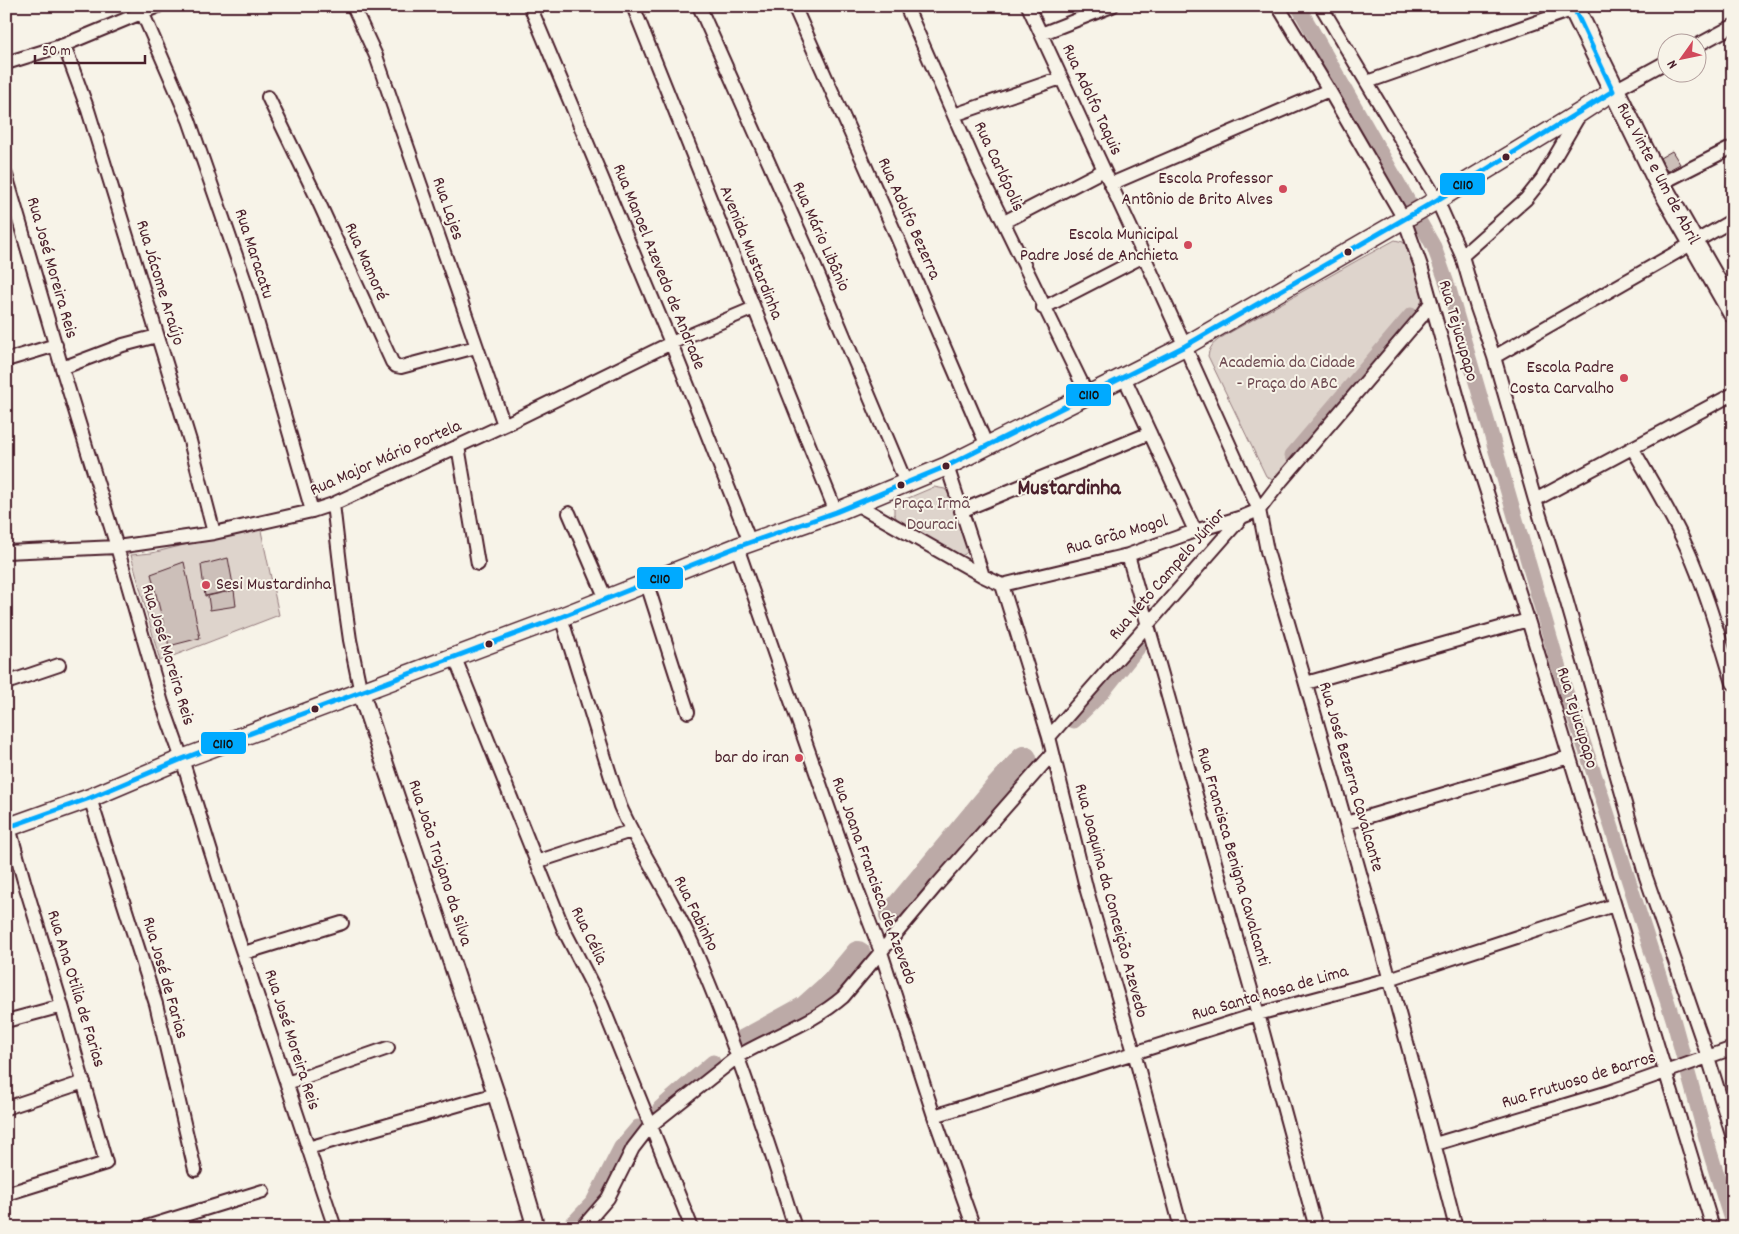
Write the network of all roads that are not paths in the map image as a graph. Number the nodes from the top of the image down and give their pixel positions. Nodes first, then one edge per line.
1 (158, 6) edge
2 (353, 6) edge
3 (530, 6) edge
4 (633, 6) edge
5 (699, 6) edge
6 (794, 6) edge
7 (906, 6) edge
8 (1028, 6) edge
9 (1112, 6) edge
10 (1278, 6) edge
11 (1321, 6) edge
12 (1573, 7) edge
13 (142, 14) junction
14 (1733, 26) edge
15 (1041, 34) junction
16 (1706, 41) edge
17 (64, 45) junction
18 (6, 63) edge
19 (1656, 67) edge
20 (1061, 78) junction
21 (1367, 82) junction
22 (1329, 90) junction
23 (1613, 91) junction
24 (268, 97) dead end
25 (1581, 112) junction
26 (954, 115) junction
27 (1733, 147) edge
28 (1104, 170) junction
29 (6, 175) edge
30 (1111, 184) junction
31 (1660, 184) junction
32 (1434, 202) junction
33 (1406, 218) junction
34 (1733, 220) edge
35 (1004, 222) junction
36 (1694, 241) junction
37 (1144, 256) junction
38 (1462, 256) junction
39 (1431, 302) junction
40 (754, 308) junction
41 (1043, 308) junction
42 (1733, 312) edge
43 (157, 336) junction
44 (671, 343) junction
45 (56, 345) junction
46 (1184, 346) junction
47 (476, 347) junction
48 (1494, 357) junction
49 (6, 360) edge
50 (62, 368) junction
51 (1124, 377) junction
52 (1733, 394) edge
53 (1088, 396) junction
54 (504, 425) junction
55 (1150, 433) junction
56 (458, 446) junction
57 (987, 446) junction
58 (1633, 449) junction
59 (947, 466) junction
60 (906, 483) junction
61 (1535, 500) junction
62 (334, 504) junction
63 (856, 504) junction
64 (1259, 510) junction
65 (312, 511) junction
66 (961, 511) junction
67 (836, 512) junction
68 (569, 513) dead end
69 (1242, 517) junction
70 (1195, 531) junction
71 (214, 533) junction
72 (743, 544) junction
73 (117, 547) junction
74 (6, 552) edge
75 (1128, 555) junction
76 (478, 564) dead end
77 (983, 576) junction
78 (647, 584) junction
79 (1002, 585) junction
80 (606, 599) junction
81 (561, 617) junction
82 (1528, 620) junction
83 (1148, 625) junction
84 (455, 658) junction
85 (59, 665) dead end
86 (6, 683) edge
87 (1306, 683) junction
88 (1733, 683) edge
89 (361, 693) junction
90 (688, 712) dead end
91 (1049, 737) junction
92 (1052, 754) junction
93 (1569, 757) junction
94 (182, 759) junction
95 (90, 798) junction
96 (1346, 823) junction
97 (8, 827) edge
98 (631, 831) junction
99 (536, 862) junction
100 (1614, 905) junction
101 (342, 923) dead end
102 (881, 952) junction
103 (244, 954) junction
104 (1389, 979) junction
105 (62, 1006) junction
106 (1258, 1014) junction
107 (6, 1021) edge
108 (388, 1048) dead end
109 (1733, 1048) edge
110 (1134, 1052) junction
111 (737, 1057) junction
112 (1703, 1058) junction
113 (1670, 1070) junction
114 (84, 1082) junction
115 (287, 1083) junction
116 (496, 1094) junction
117 (6, 1108) edge
118 (934, 1116) junction
119 (650, 1126) junction
120 (1733, 1138) edge
121 (1435, 1144) junction
122 (308, 1148) junction
123 (195, 1170) dead end
124 (263, 1191) dead end
125 (6, 1194) edge
126 (535, 1226) edge
127 (143, 1228) edge
128 (335, 1228) edge
129 (519, 1228) edge
130 (582, 1228) edge
131 (692, 1228) edge
132 (795, 1228) edge
133 (974, 1228) edge
134 (1181, 1228) edge
135 (1316, 1228) edge
136 (1456, 1228) edge
137 (1713, 1228) edge

1 - 13 street
2 - 47 street, Rua Lajes
3 - 44 street, Rua Manoel Azevedo de Andrade
4 - 40 street, Avenida Mustardinha
5 - 60 street, Rua Mário Libânio
6 - 57 street, Rua Adolfo Bezerra
7 - 26 street, Rua Carlópolis
8 - 15 street, Rua Adolfo Taquis
9 - 15 street
10 - 22 street, Rua Tejucupapo
11 - 21 street, Rua Tejucupapo
12 - 21 street
12 - 23 main road, Rua Vinte e Um de Abril
13 - 17 street
13 - 65 street, Rua Maracatu
14 - 16 street
15 - 20 street, Rua Adolfo Taquis
17 - 18 street
17 - 43 street, Rua Jácome Araújo
19 - 23 street
20 - 26 street
20 - 28 street, Rua Adolfo Taquis
21 - 32 street, Rua Tejucupapo
22 - 30 street
22 - 33 street, Rua Tejucupapo
23 - 25 main road
23 - 31 main road, Rua Vinte e Um de Abril
24 - 47 street, Rua Mamoré
25 - 32 main road
25 - 38 street
26 - 35 street, Rua Carlópolis
27 - 31 street
28 - 30 street, Rua Adolfo Taquis
28 - 35 street
29 - 45 street, Rua José Moreira Reis
30 - 37 street, Rua Adolfo Taquis
31 - 36 main road, Rua Vinte e Um de Abril
32 - 33 main road
32 - 38 street, Rua Tejucupapo
33 - 39 street, Rua Tejucupapo
33 - 46 main road
34 - 36 street
35 - 41 street, Rua Carlópolis
36 - 42 main road, Rua Vinte e Um de Abril
36 - 48 street
37 - 41 street
37 - 46 street, Rua Adolfo Taquis
38 - 48 street, Rua Tejucupapo
39 - 64 street
39 - 82 street, Rua Tejucupapo
40 - 44 street, Rua Major Mário Portela
40 - 67 street, Avenida Mustardinha
41 - 53 street, Rua Carlópolis
43 - 50 street
43 - 71 street, Rua Jácome Araújo
44 - 54 street, Rua Major Mário Portela
44 - 72 street, Rua Manoel Azevedo de Andrade
45 - 49 street
45 - 50 street, Rua José Moreira Reis
46 - 51 main road
46 - 64 street, Rua José Bezerra Cavalcante
47 - 54 street, Rua Lajes
48 - 61 street, Rua Tejucupapo
50 - 73 street, Rua José Moreira Reis
51 - 53 main road
51 - 55 street
52 - 58 street
53 - 57 main road
54 - 56 street, Rua Major Mário Portela
55 - 66 street
55 - 70 street
56 - 62 street, Rua Major Mário Portela
56 - 76 street
57 - 59 main road
58 - 61 street
58 - 88 street
59 - 60 main road
59 - 66 street
60 - 63 main road
61 - 112 street, Rua Tejucupapo
62 - 65 street, Rua Major Mário Portela
62 - 89 street, Rua João Trajano da Silva
63 - 67 main road
63 - 77 street
64 - 69 street, Rua Neto Campelo Júnior
64 - 87 street, Rua José Bezerra Cavalcante
65 - 71 street, Rua Major Mário Portela
66 - 77 street
67 - 72 main road
68 - 80 street
69 - 70 street, Rua Grão Mogol
69 - 83 street, Rua Neto Campelo Júnior
70 - 75 street, Rua Grão Mogol
71 - 73 street, Rua Major Mário Portela
72 - 78 main road
72 - 102 street, Rua Joana Francisca de Azevedo
73 - 74 street, Rua Major Mário Portela
73 - 94 street, Rua José Moreira Reis
75 - 79 street, Rua Grão Mogol
75 - 83 street, Rua Francisca Benigna Cavalcanti
77 - 79 street
78 - 80 main road
78 - 90 street
79 - 91 street, Rua Joaquina da Conceição Azevedo
80 - 81 main road
81 - 84 main road
81 - 98 street, Rua Fabinho
82 - 87 street
82 - 93 street, Rua Tejucupapo
83 - 91 street, Rua Neto Campelo Júnior
83 - 106 street, Rua Francisca Benigna Cavalcanti
84 - 89 main road
84 - 99 street, Rua Célia
85 - 86 street
87 - 96 street, Rua José Bezerra Cavalcante
89 - 94 main road
89 - 116 street, Rua João Trajano da Silva
91 - 92 street, Rua Joaquina da Conceição Azevedo
92 - 102 street
92 - 110 street, Rua Joaquina da Conceição Azevedo
93 - 96 street
93 - 100 street, Rua Tejucupapo
94 - 95 main road
94 - 103 street, Rua José Moreira Reis
95 - 97 main road
95 - 123 street, Rua José de Farias
96 - 104 street, Rua José Bezerra Cavalcante
97 - 105 street, Rua Ana Otilia de Farias
98 - 99 street
98 - 111 street, Rua Fabinho
99 - 119 street, Rua Célia
100 - 104 street, Rua Santa Rosa de Lima
100 - 113 street, Rua Tejucupapo
101 - 103 street
102 - 111 street
102 - 118 street, Rua Joana Francisca de Azevedo
103 - 115 street, Rua José Moreira Reis
104 - 106 street, Rua Santa Rosa de Lima
104 - 121 street, Rua José Bezerra Cavalcante
105 - 107 street
105 - 114 street, Rua Ana Otilia de Farias
106 - 110 street, Rua Santa Rosa de Lima
106 - 135 street, Rua Francisca Benigna Cavalcanti
108 - 115 street
109 - 112 street, Rua Frutuoso de Barros
110 - 118 street, Rua Santa Rosa de Lima
110 - 134 street, Rua Joaquina da Conceição Azevedo
111 - 119 street
111 - 132 street, Rua Fabinho
112 - 113 street, Rua Frutuoso de Barros
112 - 120 street, Rua Tejucupapo
113 - 121 street, Rua Frutuoso de Barros
113 - 137 street, Rua Tejucupapo
114 - 117 street
114 - 125 street, Rua Ana Otilia de Farias
115 - 122 street, Rua José Moreira Reis
116 - 122 street
116 - 126 street, Rua João Trajano da Silva
118 - 133 street, Rua Joana Francisca de Azevedo
119 - 130 street
119 - 131 street, Rua Célia
121 - 136 street, Rua José Bezerra Cavalcante
122 - 128 street, Rua José Moreira Reis
124 - 127 street
126 - 129 street

